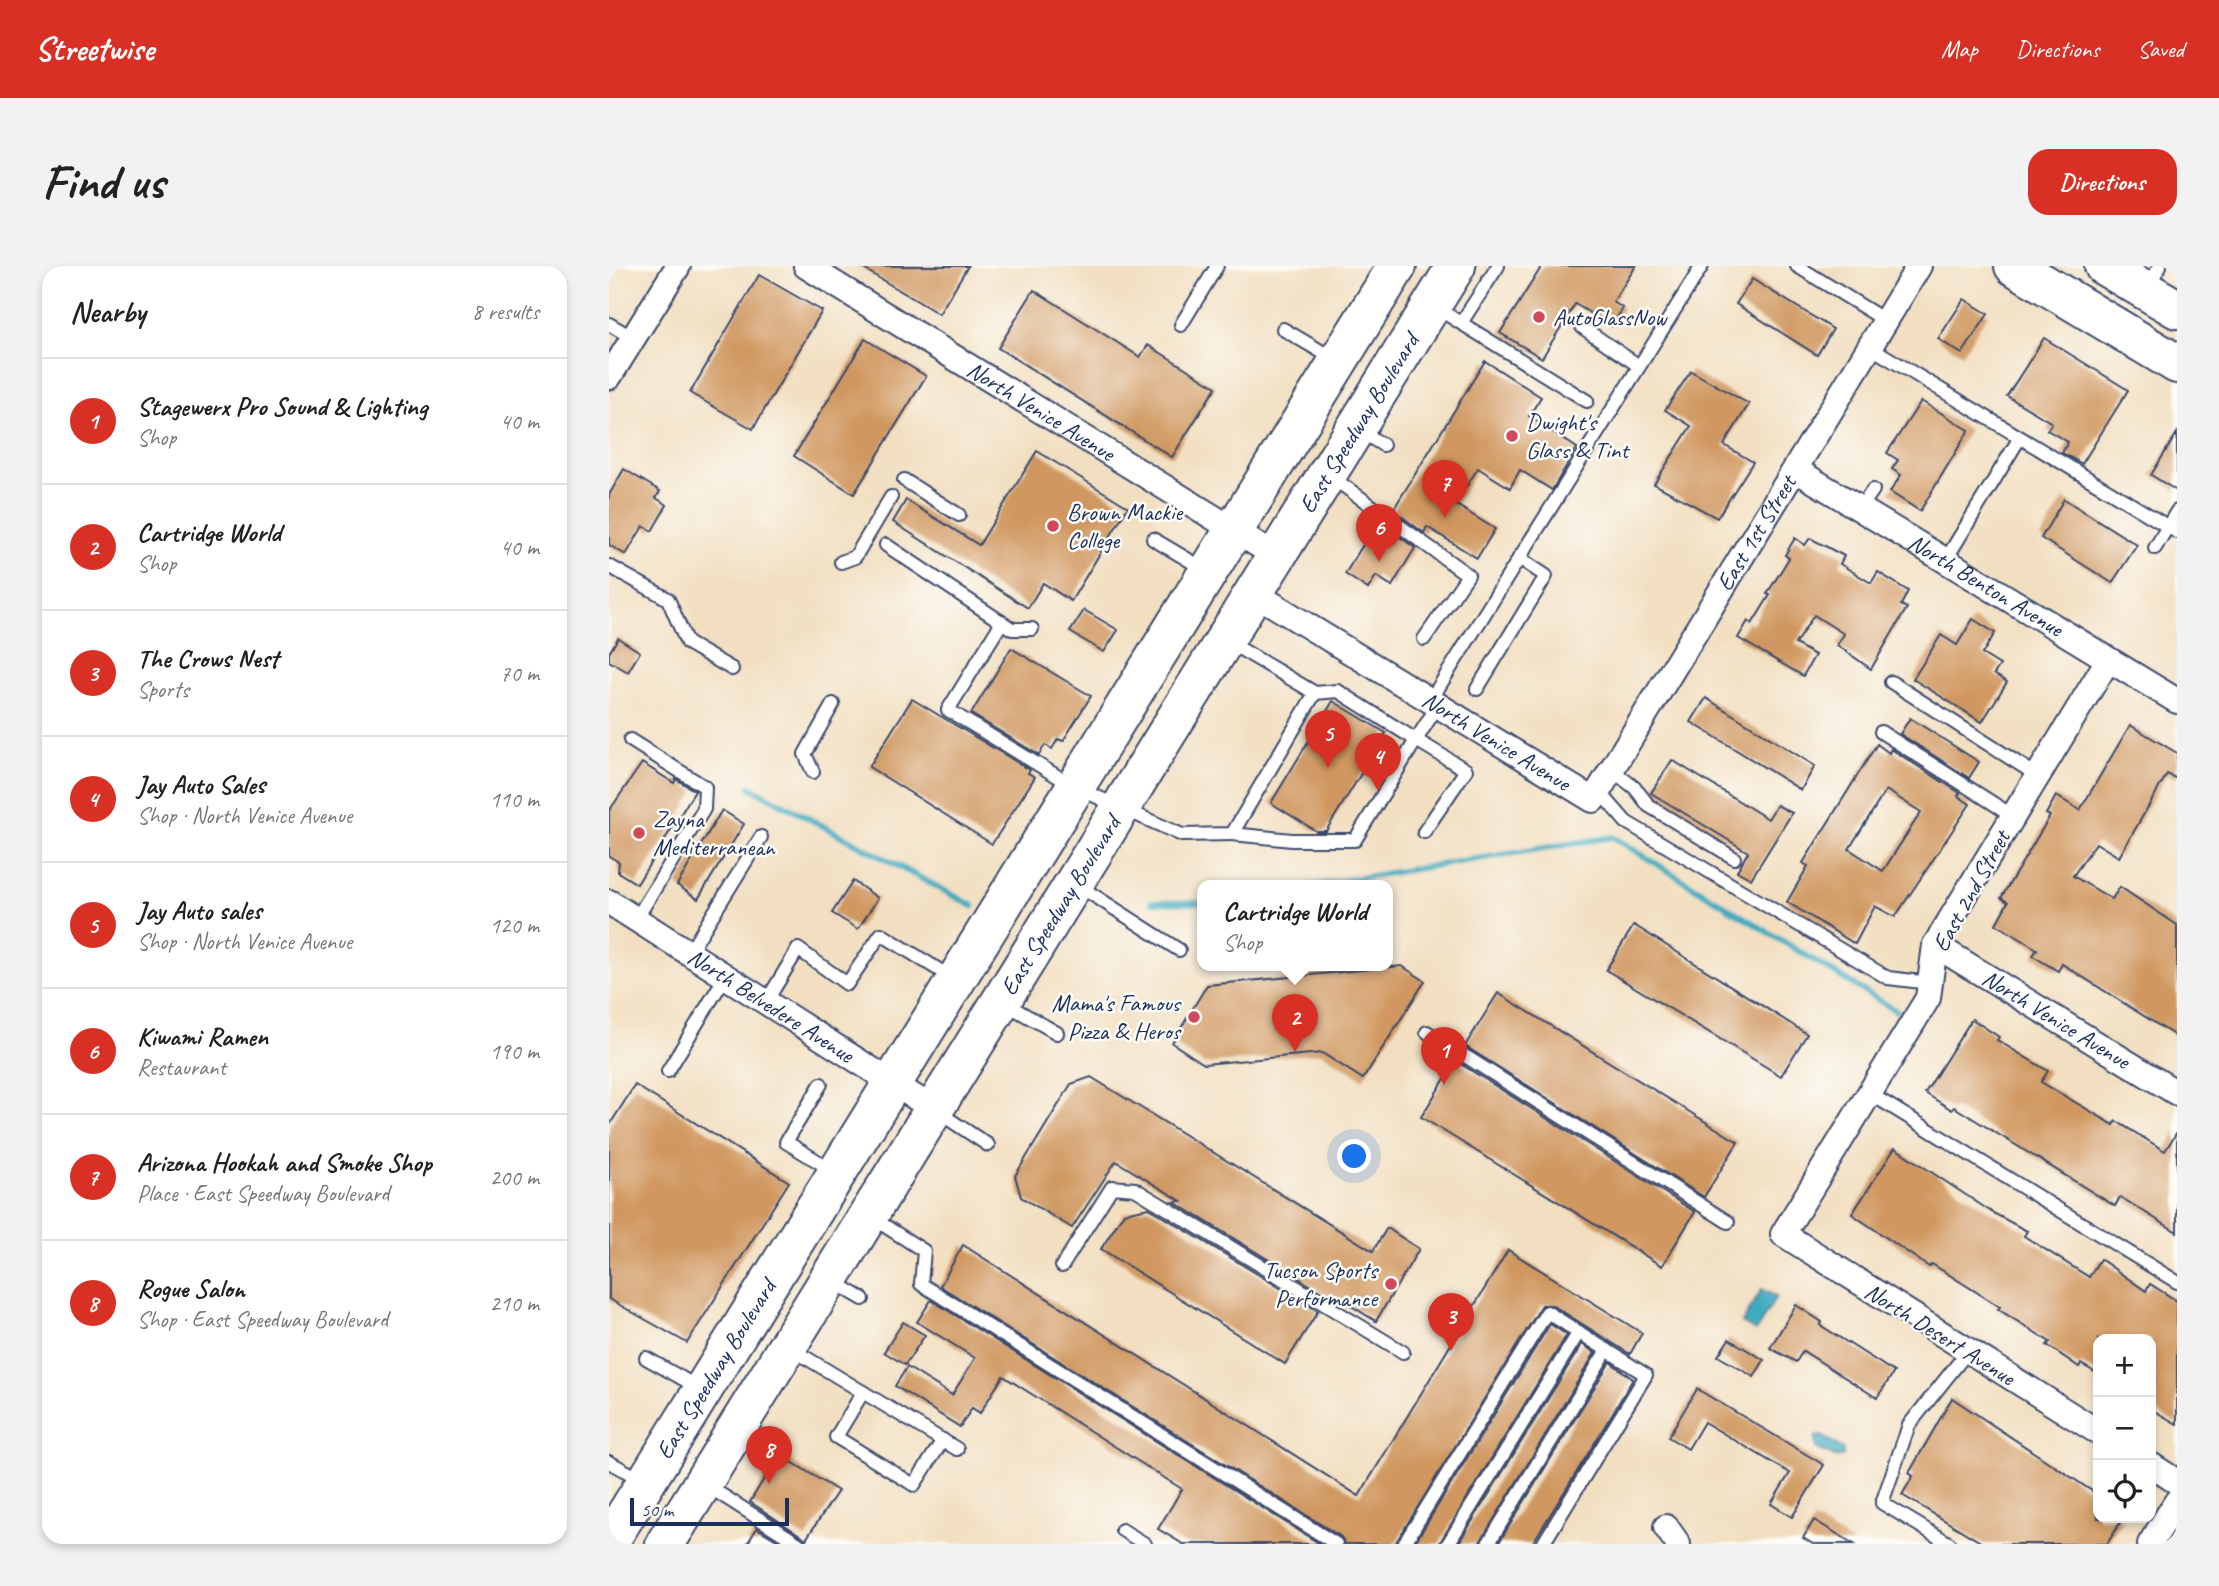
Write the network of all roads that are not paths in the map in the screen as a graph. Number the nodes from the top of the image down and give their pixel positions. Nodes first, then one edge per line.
1 (678, 266) edge
2 (806, 266) edge
3 (1217, 266) edge
4 (1397, 266) edge
5 (1456, 266) edge
6 (1702, 266) edge
7 (1797, 266) edge
8 (1919, 266) edge
9 (2014, 266) edge
10 (1497, 267) edge
11 (2129, 272) edge
12 (2177, 309) edge
13 (1446, 314) junction
14 (1886, 321) junction
15 (609, 324) edge
16 (1181, 325) dead end
17 (1582, 327) dead end
18 (1283, 329) dead end
19 (633, 338) junction
20 (1870, 347) junction
21 (1338, 362) junction
22 (2177, 364) edge
23 (1639, 366) junction
24 (609, 377) edge
25 (1587, 401) dead end
26 (2019, 439) junction
27 (1796, 470) junction
28 (1327, 474) junction
29 (904, 480) dead end
30 (891, 497) dead end
31 (2177, 511) edge
32 (959, 514) dead end
33 (1234, 529) junction
34 (2172, 529) edge
35 (1153, 539) dead end
36 (886, 545) dead end
37 (2155, 548) dead end
38 (1276, 556) junction
39 (1519, 558) junction
40 (1945, 561) junction
41 (841, 562) dead end
42 (609, 566) edge
43 (1209, 572) junction
44 (1254, 593) junction
45 (1002, 622) junction
46 (1032, 629) dead end
47 (1424, 639) dead end
48 (1225, 640) junction
49 (2108, 660) junction
50 (732, 669) dead end
51 (1891, 682) dead end
52 (1477, 689) dead end
53 (1315, 693) junction
54 (2177, 701) edge
55 (1434, 703) junction
56 (833, 704) dead end
57 (1881, 732) dead end
58 (630, 740) dead end
59 (1416, 740) junction
60 (1612, 770) junction
61 (813, 772) dead end
62 (2038, 776) junction
63 (1075, 787) junction
64 (1596, 796) junction
65 (1122, 808) junction
66 (2013, 816) junction
67 (1424, 832) dead end
68 (1232, 834) junction
69 (761, 837) dead end
70 (1734, 858) dead end
71 (1076, 884) junction
72 (609, 902) edge
73 (636, 919) junction
74 (1935, 946) junction
75 (1179, 950) dead end
76 (689, 953) junction
77 (725, 977) junction
78 (955, 980) junction
79 (1930, 983) junction
80 (765, 1002) junction
81 (1003, 1002) junction
82 (1427, 1032) dead end
83 (1057, 1034) dead end
84 (668, 1071) dead end
85 (891, 1083) junction
86 (821, 1084) dead end
87 (1869, 1093) junction
88 (2177, 1093) edge
89 (935, 1110) junction
90 (988, 1145) dead end
91 (837, 1172) junction
92 (868, 1215) junction
93 (1728, 1222) dead end
94 (1783, 1234) joint
95 (1062, 1266) dead end
96 (828, 1279) junction
97 (2177, 1282) edge
98 (863, 1299) dead end
99 (1579, 1332) junction
100 (787, 1346) junction
101 (1607, 1350) junction
102 (1968, 1351) junction
103 (1403, 1352) dead end
104 (646, 1357) dead end
105 (703, 1390) junction
106 (863, 1392) junction
107 (2093, 1429) edge
108 (943, 1440) junction
109 (957, 1449) dead end
110 (609, 1461) edge
111 (2156, 1468) edge
112 (2177, 1482) edge
113 (646, 1483) junction
114 (702, 1483) junction
115 (2177, 1501) edge
116 (1122, 1530) dead end
117 (611, 1533) edge
118 (665, 1544) edge
119 (799, 1544) edge
120 (1145, 1544) edge
121 (1336, 1544) edge
122 (1404, 1544) edge
123 (1448, 1544) edge
124 (1488, 1544) edge
125 (1543, 1544) edge
126 (1950, 1544) edge
127 (2150, 1544) edge

1 - 19 street
2 - 33 street, North Venice Avenue
3 - 16 lane
4 - 21 main road, East Speedway Boulevard
5 - 13 main road, East Speedway Boulevard
6 - 23 lane
7 - 14 lane
8 - 14 street, East 1st Street
9 - 22 main road
10 - 13 lane
11 - 12 main road
13 - 25 lane
13 - 28 main road, East Speedway Boulevard
14 - 20 street, East 1st Street
15 - 19 lane
17 - 23 lane
18 - 21 lane
19 - 24 street
20 - 26 lane
20 - 27 street, East 1st Street
21 - 33 main road, East Speedway Boulevard
23 - 39 lane
26 - 34 lane
26 - 40 lane
27 - 40 street, North Benton Avenue
27 - 60 street, East 1st Street
28 - 38 main road, East Speedway Boulevard
28 - 47 lane
29 - 32 lane
30 - 41 lane
31 - 34 lane
33 - 38 street, North Venice Avenue
33 - 43 main road, East Speedway Boulevard
34 - 37 lane
35 - 43 lane
36 - 45 lane
38 - 44 main road, East Speedway Boulevard
39 - 52 lane
39 - 55 lane
40 - 49 street, North Benton Avenue
42 - 50 lane
43 - 63 main road, East Speedway Boulevard
44 - 48 main road, East Speedway Boulevard
44 - 55 street, North Venice Avenue
45 - 46 lane
45 - 63 lane
48 - 53 lane
48 - 65 main road, East Speedway Boulevard
49 - 54 street, North Benton Avenue
49 - 62 street, East 2nd Street
51 - 62 lane
53 - 59 lane
53 - 68 lane
55 - 59 lane
55 - 64 street, North Venice Avenue
56 - 61 lane
57 - 66 lane
58 - 73 lane
59 - 67 lane
59 - 68 lane
60 - 64 street, East 1st Street
60 - 70 lane
62 - 66 street, East 2nd Street
63 - 65 lane
63 - 78 main road, East Speedway Boulevard
64 - 79 lane
65 - 68 lane
65 - 71 main road, East Speedway Boulevard
66 - 74 street, East 2nd Street
69 - 76 lane
71 - 75 lane
71 - 81 main road, East Speedway Boulevard
72 - 73 street, North Belvedere Avenue
73 - 76 street, North Belvedere Avenue
74 - 79 street, East 2nd Street
74 - 88 street, North Venice Avenue
76 - 77 street, North Belvedere Avenue
77 - 80 street, North Belvedere Avenue
77 - 84 lane
78 - 80 lane
78 - 85 main road, East Speedway Boulevard
79 - 87 street, East 2nd Street
80 - 85 street, North Belvedere Avenue
81 - 83 lane
81 - 89 main road, East Speedway Boulevard
82 - 93 lane
85 - 89 street, North Belvedere Avenue
85 - 91 main road, East Speedway Boulevard
86 - 91 lane
87 - 94 street, East 2nd Street
87 - 97 lane
89 - 90 lane
89 - 92 main road, East Speedway Boulevard
91 - 105 main road, East Speedway Boulevard
92 - 96 main road, East Speedway Boulevard
92 - 121 lane
94 - 102 street, North Desert Avenue
95 - 103 lane
96 - 98 lane
96 - 100 main road, East Speedway Boulevard
99 - 101 lane
99 - 122 lane
99 - 123 lane
100 - 106 lane
100 - 114 main road, East Speedway Boulevard
101 - 124 lane
101 - 125 lane
102 - 107 street, North Desert Avenue
102 - 126 lane
104 - 105 lane
105 - 113 main road, East Speedway Boulevard
106 - 108 lane
106 - 108 lane
108 - 109 lane
110 - 113 lane
111 - 112 street
113 - 117 main road, East Speedway Boulevard
114 - 118 main road, East Speedway Boulevard
114 - 119 lane
115 - 127 street
116 - 120 lane

